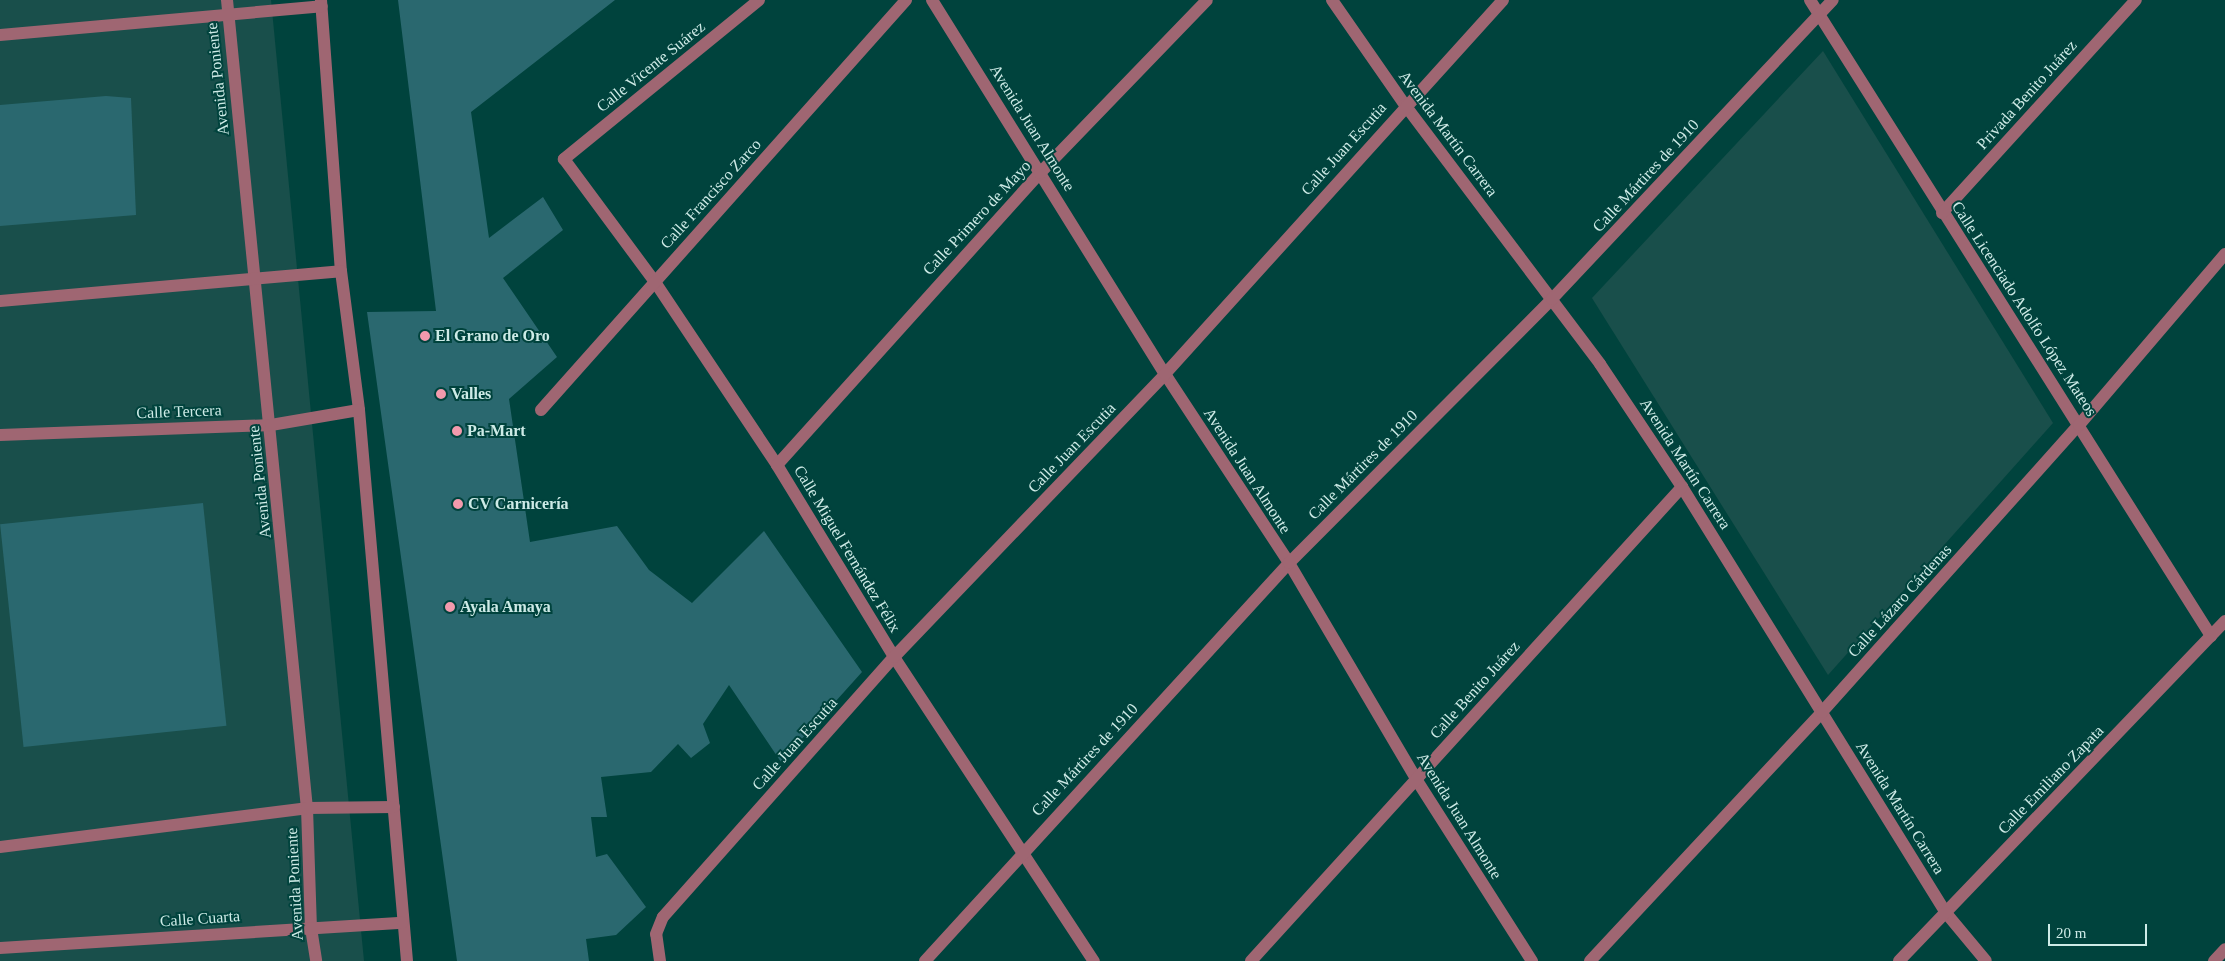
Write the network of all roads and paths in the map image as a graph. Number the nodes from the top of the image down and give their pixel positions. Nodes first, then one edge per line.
1 (227, 0) edge
2 (759, 0) edge
3 (906, 0) edge
4 (932, 0) edge
5 (1207, 0) edge
6 (1332, 0) edge
7 (1503, 0) edge
8 (1810, 0) edge
9 (1833, 0) edge
10 (2136, 0) edge
11 (321, 3) edge
12 (1821, 14) junction
13 (228, 15) junction
14 (0, 35) edge
15 (1405, 105) junction
16 (564, 158) joint
17 (1040, 173) junction
18 (1942, 213) junction
19 (2225, 254) edge
20 (341, 271) junction
21 (254, 276) junction
22 (654, 282) junction
23 (1552, 299) junction
24 (0, 301) edge
25 (1165, 374) junction
26 (359, 410) junction
27 (541, 410) dead end
28 (270, 425) junction
29 (2079, 425) junction
30 (0, 435) edge
31 (777, 465) junction
32 (1682, 487) junction
33 (1289, 563) junction
34 (2225, 621) edge
35 (2211, 636) junction
36 (894, 657) junction
37 (1822, 712) junction
38 (1416, 779) junction
39 (394, 807) junction
40 (307, 808) junction
41 (0, 847) edge
42 (1022, 852) junction
43 (1946, 913) junction
44 (402, 923) junction
45 (311, 928) junction
46 (0, 948) edge
47 (2225, 949) edge
48 (316, 961) edge
49 (407, 961) edge
50 (660, 961) edge
51 (925, 961) edge
52 (1094, 961) edge
53 (1251, 961) edge
54 (1532, 961) edge
55 (1590, 961) edge
56 (1900, 961) edge
57 (1986, 961) edge
58 (2214, 961) edge

1 - 13 street, Avenida Poniente
2 - 16 street, Calle Vicente Suárez
3 - 22 street, Calle Francisco Zarco
4 - 17 street, Avenida Juan Almonte
5 - 17 street, Calle Primero de Mayo
6 - 15 street, Avenida Martín Carrera
7 - 15 street, Calle Juan Escutia
8 - 12 street, Calle Licenciado Adolfo López Mateos
9 - 12 street, Calle Mártires de 1910
10 - 18 street, Privada Benito Juárez
11 - 13 street
11 - 20 street
12 - 18 street, Calle Licenciado Adolfo López Mateos
12 - 23 street, Calle Mártires de 1910
13 - 14 street
13 - 21 street, Avenida Poniente
15 - 23 street, Avenida Martín Carrera
15 - 25 street, Calle Juan Escutia
16 - 22 street, Calle Miguel Fernández Félix
17 - 25 street, Avenida Juan Almonte
17 - 31 street, Calle Primero de Mayo
18 - 29 street, Calle Licenciado Adolfo López Mateos
19 - 29 street, Calle Lázaro Cárdenas
20 - 21 street
20 - 26 street
21 - 24 street
21 - 28 street, Avenida Poniente
22 - 27 street, Calle Francisco Zarco
22 - 31 street, Calle Miguel Fernández Félix
23 - 32 street, Avenida Martín Carrera
23 - 33 street, Calle Mártires de 1910
25 - 33 street, Avenida Juan Almonte
25 - 36 street, Calle Juan Escutia
26 - 28 street, Calle Tercera
26 - 39 street
28 - 30 street, Calle Tercera
28 - 40 street, Avenida Poniente
29 - 35 street, Calle Licenciado Adolfo López Mateos
29 - 37 street, Calle Lázaro Cárdenas
31 - 36 street, Calle Miguel Fernández Félix
32 - 37 street, Avenida Martín Carrera
32 - 38 street, Calle Benito Juárez
33 - 38 street, Avenida Juan Almonte
33 - 42 street, Calle Mártires de 1910
34 - 35 street, Calle Emiliano Zapata
35 - 43 street, Calle Emiliano Zapata
36 - 42 street, Calle Miguel Fernández Félix
36 - 50 street, Calle Juan Escutia
37 - 43 street, Avenida Martín Carrera
37 - 55 street, Calle Lázaro Cárdenas
38 - 53 street, Calle Benito Juárez
38 - 54 street, Avenida Juan Almonte
39 - 40 street
39 - 44 street
40 - 41 street
40 - 45 street, Avenida Poniente
42 - 51 street, Calle Mártires de 1910
42 - 52 street, Calle Miguel Fernández Félix
43 - 56 street, Calle Emiliano Zapata
43 - 57 street, Avenida Martín Carrera
44 - 45 street, Calle Cuarta
44 - 49 street
45 - 46 street, Calle Cuarta
45 - 48 street, Avenida Poniente
47 - 58 street

